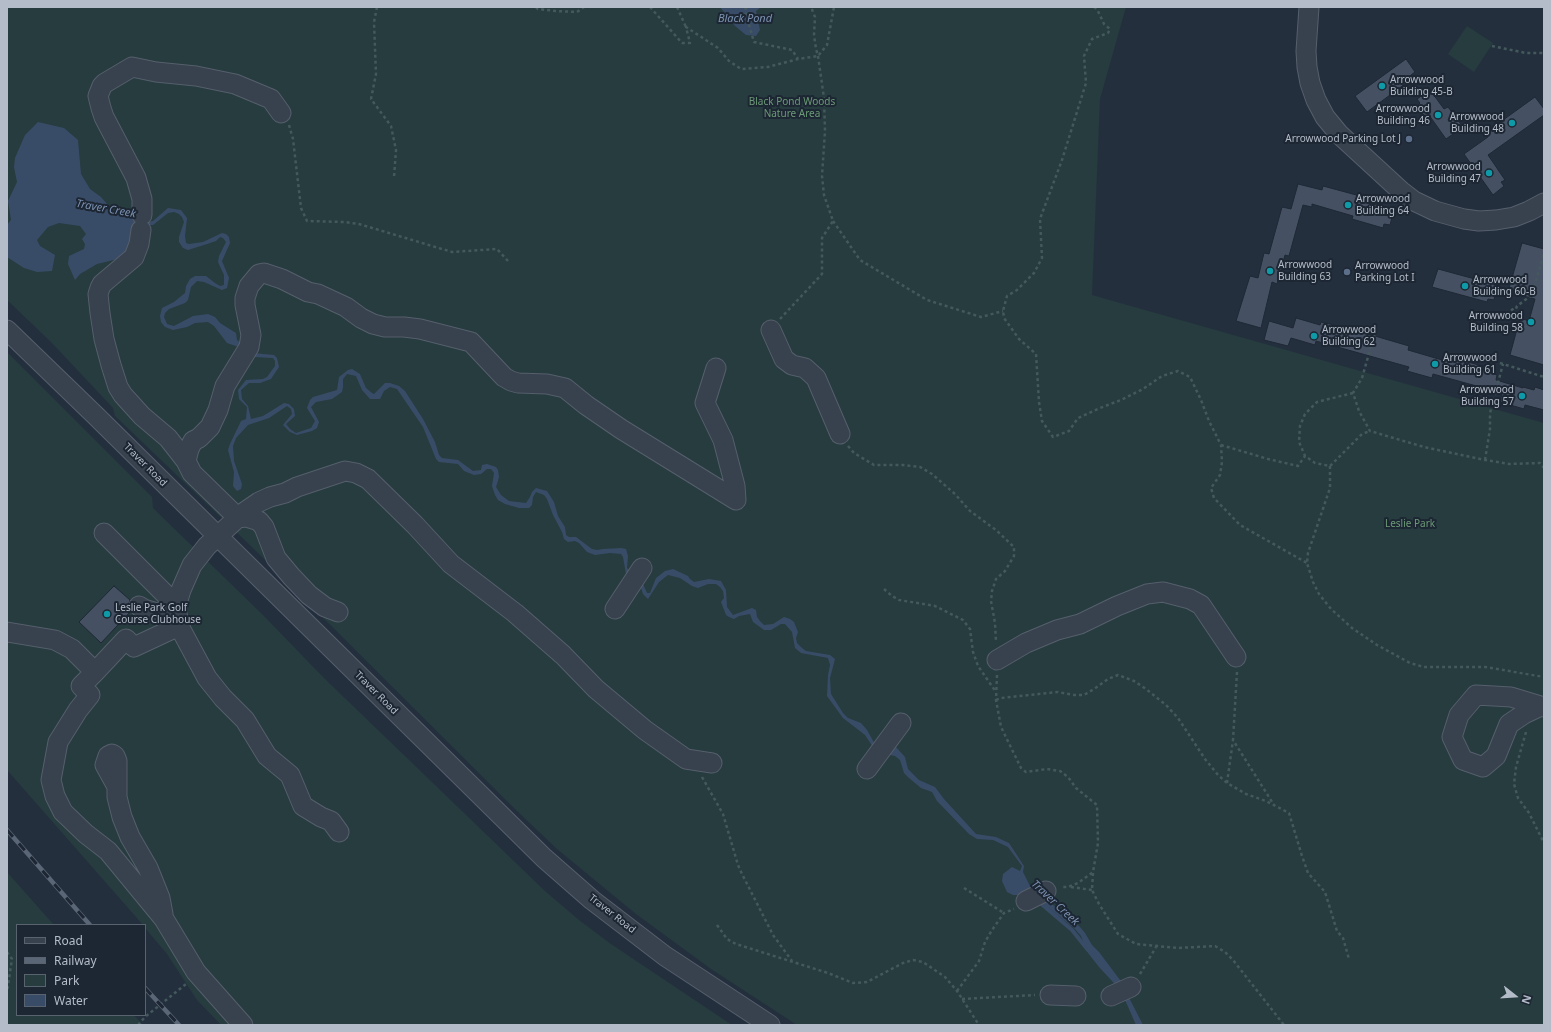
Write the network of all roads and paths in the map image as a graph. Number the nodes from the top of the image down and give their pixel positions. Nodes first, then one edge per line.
1 (378, 7) edge
2 (536, 7) edge
3 (584, 7) edge
4 (650, 7) edge
5 (677, 7) edge
6 (746, 7) edge
7 (811, 7) edge
8 (834, 7) edge
9 (1094, 7) edge
10 (1309, 7) edge
11 (686, 27) junction
12 (1492, 46) dead end
13 (1544, 53) edge
14 (818, 56) junction
15 (798, 59) junction
16 (281, 113) joint
17 (394, 177) dead end
18 (1544, 203) edge
19 (833, 221) junction
20 (1544, 253) edge
21 (508, 261) dead end
22 (1517, 306) junction
23 (1003, 311) junction
24 (1501, 317) dead end
25 (1512, 320) dead end
26 (1376, 329) dead end
27 (7, 330) edge
28 (771, 330) joint
29 (716, 368) dead end
30 (1544, 377) edge
31 (1353, 393) junction
32 (1370, 431) junction
33 (840, 434) dead end
34 (168, 438) junction
35 (193, 441) junction
36 (1221, 445) junction
37 (1305, 456) junction
38 (1485, 460) junction
39 (186, 461) junction
40 (1544, 462) edge
41 (1540, 463) junction
42 (1330, 466) junction
43 (1544, 468) edge
44 (236, 520) junction
45 (104, 533) dead end
46 (218, 537) junction
47 (1307, 563) junction
48 (642, 568) dead end
49 (884, 589) dead end
50 (139, 606) dead end
51 (615, 609) dead end
52 (338, 612) dead end
53 (178, 613) junction
54 (7, 632) edge
55 (1236, 657) joint
56 (997, 660) dead end
57 (95, 672) junction
58 (1544, 677) edge
59 (997, 692) dead end
60 (996, 700) dead end
61 (1543, 707) edge
62 (901, 723) dead end
63 (1527, 730) dead end
64 (1233, 740) junction
65 (690, 760) junction
66 (712, 763) dead end
67 (867, 769) dead end
68 (1227, 783) junction
69 (116, 785) dead end
70 (1275, 806) junction
71 (339, 832) dead end
72 (1544, 843) edge
73 (1093, 872) dead end
74 (1068, 887) dead end
75 (964, 888) dead end
76 (1092, 890) junction
77 (1046, 891) dead end
78 (1026, 901) joint
79 (1004, 913) junction
80 (164, 919) junction
81 (717, 925) dead end
82 (1156, 947) junction
83 (7, 952) edge
84 (1349, 959) dead end
85 (792, 962) junction
86 (196, 972) junction
87 (1131, 987) joint
88 (958, 991) junction
89 (7, 992) edge
90 (1050, 995) joint
91 (1076, 996) dead end
92 (1111, 996) dead end
93 (962, 998) junction
94 (138, 1025) edge
95 (244, 1025) edge
96 (770, 1025) edge
97 (979, 1025) edge
98 (1284, 1025) edge

1 - 17 path
2 - 3 path
4 - 11 path
5 - 11 path
6 - 15 path
7 - 14 path
8 - 14 path
9 - 23 path
10 - 18 street
11 - 15 path
12 - 13 path
14 - 15 path
14 - 19 path
16 - 21 path
16 - 34 street
19 - 23 path
19 - 28 path
20 - 22 path
22 - 24 path
22 - 25 path
23 - 36 path
26 - 31 path
27 - 46 street, Traver Road
28 - 33 street
29 - 35 street
30 - 38 path
31 - 32 path
31 - 37 path
32 - 38 path
32 - 42 path
34 - 35 street
34 - 39 street
35 - 39 street
36 - 37 path
36 - 47 path
37 - 42 path
38 - 41 path
39 - 44 street
40 - 41 path
41 - 43 path
42 - 47 path
44 - 46 street
44 - 52 street
44 - 65 street
45 - 53 street
46 - 53 street
46 - 96 street, Traver Road
47 - 58 path
48 - 51 street
49 - 59 path
50 - 53 street
53 - 57 street
53 - 71 street
54 - 57 street
55 - 56 street
55 - 64 path
57 - 80 street
60 - 68 path
61 - 61 street
62 - 67 street
63 - 72 path
64 - 68 path
64 - 70 path
65 - 66 street
65 - 85 path
68 - 70 path
69 - 80 street
70 - 84 path
73 - 76 path
74 - 76 path
75 - 79 path
76 - 82 path
77 - 78 street
78 - 79 path
79 - 88 path
80 - 86 street
81 - 85 path
82 - 87 path
82 - 98 path
83 - 89 path
85 - 88 path
86 - 94 path
86 - 95 street
87 - 92 street
88 - 93 path
90 - 91 street
90 - 93 path
93 - 97 path

